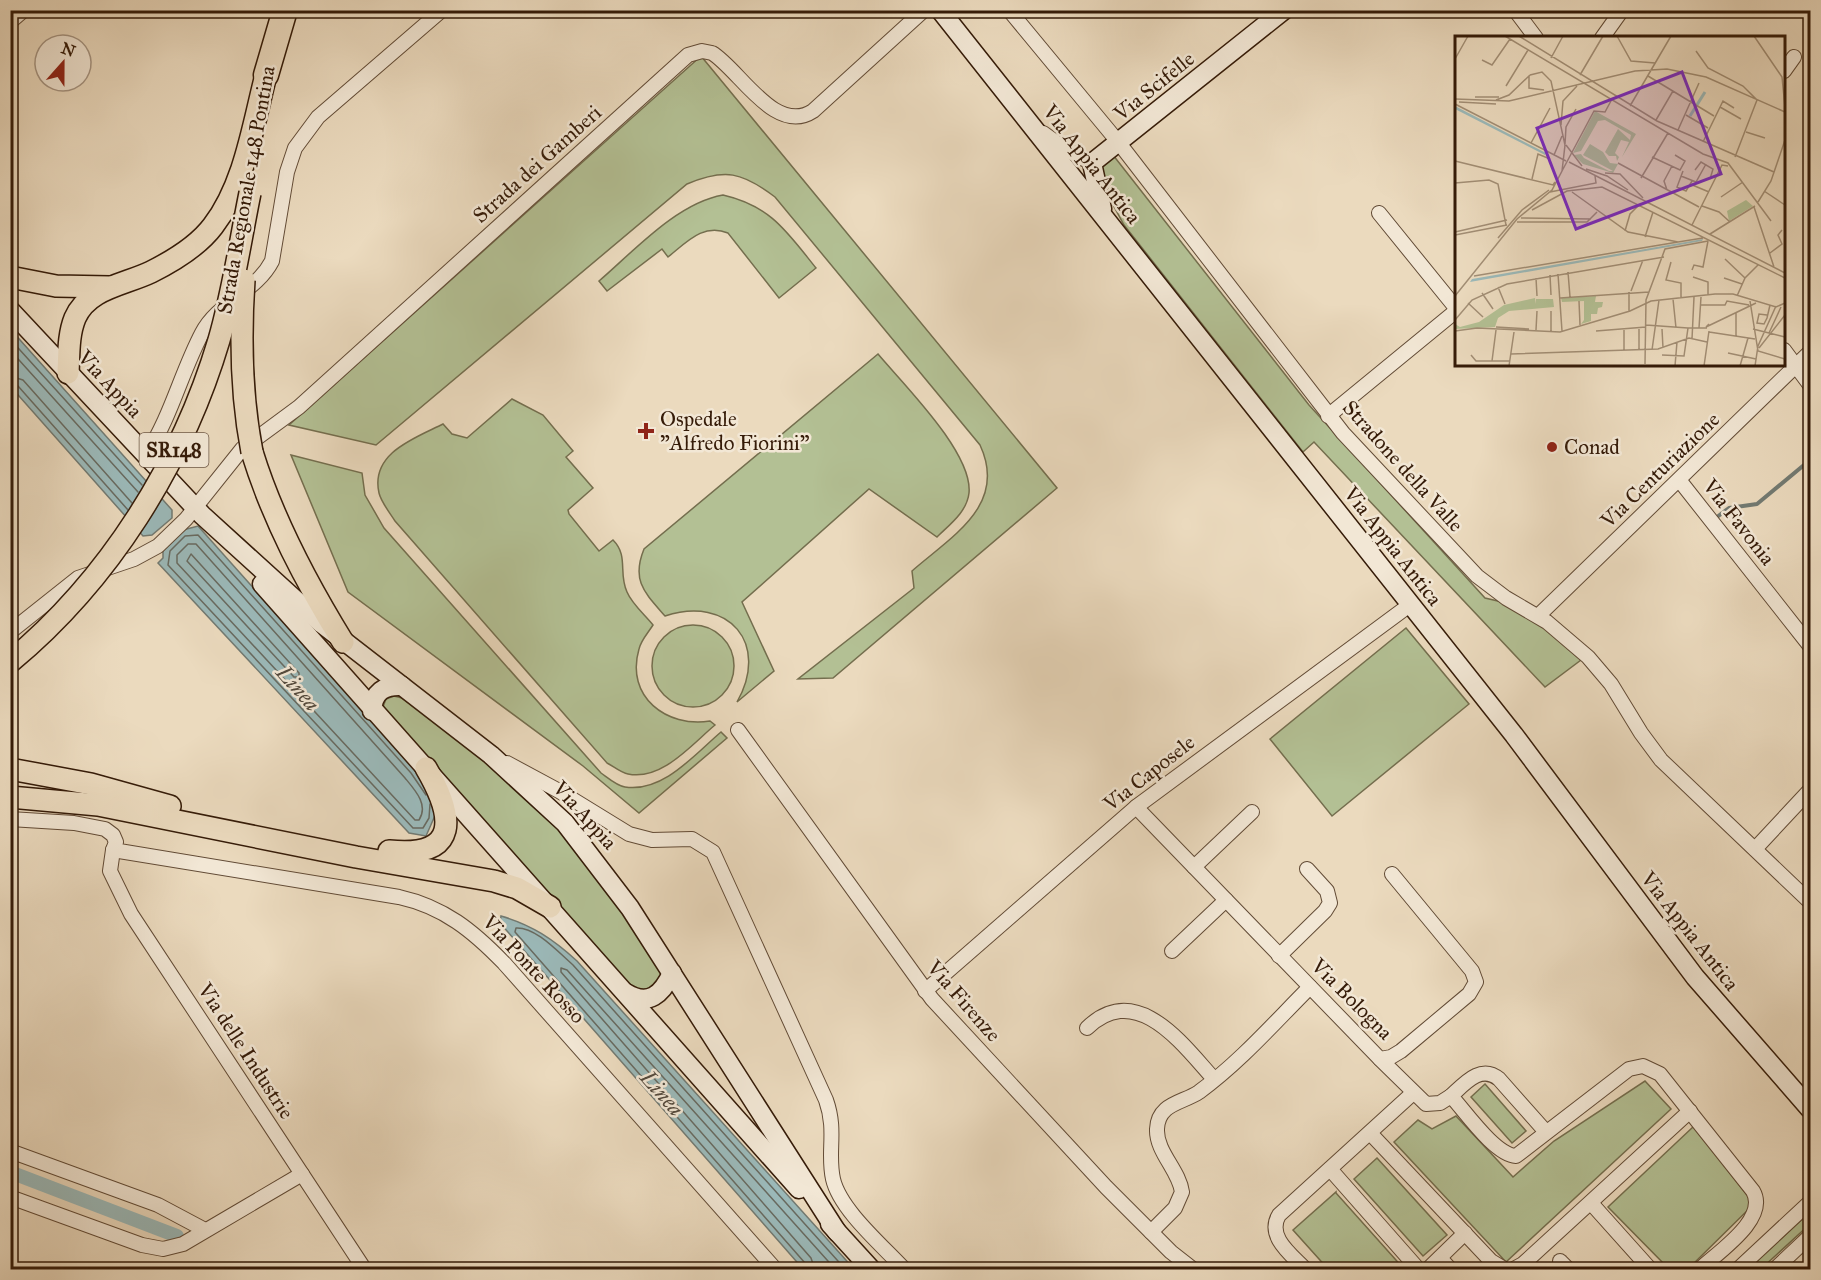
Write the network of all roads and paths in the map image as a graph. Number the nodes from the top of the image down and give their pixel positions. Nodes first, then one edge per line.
1 (24, 10) edge
2 (276, 10) edge
3 (285, 10) edge
4 (442, 10) edge
5 (924, 10) edge
6 (940, 10) edge
7 (1009, 10) edge
8 (1284, 10) edge
9 (1515, 10) edge
10 (1622, 10) edge
11 (10, 22) edge
12 (1534, 36) edge
13 (1603, 36) edge
14 (1794, 57) dead end
15 (1785, 70) edge
16 (266, 75) junction
17 (1022, 113) junction
18 (1119, 143) junction
19 (1092, 163) junction
20 (250, 193) junction
21 (1379, 213) dead end
22 (1104, 215) junction
23 (10, 277) edge
24 (110, 287) junction
25 (1455, 309) edge
26 (10, 310) edge
27 (1455, 311) edge
28 (1785, 351) edge
29 (1810, 352) edge
30 (1797, 367) junction
31 (68, 373) junction
32 (1810, 385) edge
33 (1328, 416) junction
34 (146, 455) junction
35 (1680, 481) junction
36 (195, 514) junction
37 (1411, 604) junction
38 (1538, 616) junction
39 (10, 632) edge
40 (343, 642) junction
41 (1810, 646) edge
42 (10, 662) edge
43 (402, 686) junction
44 (372, 711) junction
45 (738, 730) dead end
46 (491, 755) junction
47 (426, 768) junction
48 (10, 769) edge
49 (1810, 790) edge
50 (10, 797) edge
51 (1136, 807) junction
52 (588, 808) junction
53 (1252, 812) dead end
54 (10, 819) edge
55 (565, 823) junction
56 (1755, 849) junction
57 (113, 850) junction
58 (1194, 867) junction
59 (1306, 869) dead end
60 (1392, 874) dead end
61 (1226, 900) junction
62 (1810, 902) edge
63 (550, 907) junction
64 (1172, 951) dead end
65 (1279, 956) junction
66 (672, 972) junction
67 (1310, 987) junction
68 (925, 991) junction
69 (624, 992) junction
70 (1087, 1028) dead end
71 (1380, 1059) junction
72 (1214, 1079) junction
73 (1413, 1093) junction
74 (1451, 1096) junction
75 (1810, 1109) edge
76 (1690, 1111) junction
77 (1546, 1132) junction
78 (1370, 1133) junction
79 (10, 1151) edge
80 (1330, 1169) junction
81 (302, 1174) junction
82 (10, 1197) edge
83 (1810, 1202) edge
84 (1591, 1203) junction
85 (205, 1230) junction
86 (837, 1232) junction
87 (1151, 1232) junction
88 (1465, 1233) junction
89 (1810, 1236) edge
90 (1440, 1258) junction
91 (365, 1269) edge
92 (776, 1269) edge
93 (872, 1269) edge
94 (905, 1269) edge
95 (1194, 1269) edge
96 (1306, 1269) edge
97 (1419, 1269) edge
98 (1427, 1269) edge
99 (1451, 1269) edge
100 (1506, 1269) edge
101 (1512, 1269) edge
102 (1651, 1269) edge
103 (1699, 1269) edge
104 (1737, 1269) edge
105 (1774, 1269) edge

1 - 11 street
2 - 16 main road, Strada Regionale 148 Pontina / SR148
3 - 16 highway
4 - 34 street
5 - 36 street, Strada dei Gamberi
6 - 17 main road, Via Appia Antica
7 - 18 street, Stradone della Valle
8 - 18 main road, Via Scifelle
9 - 12 street
10 - 13 street
14 - 15 street
16 - 20 main road, Strada Regionale 148 Pontina / SR148
16 - 24 main road, SR148
17 - 19 street
17 - 22 main road, Via Appia Antica
18 - 19 main road, Via Scifelle
18 - 33 street, Stradone della Valle
19 - 22 main road
20 - 40 main road, SR148, bridge
20 - 42 main road, Strada Regionale 148 Pontina / SR148, bridge
21 - 25 street
22 - 37 main road, Via Appia Antica
23 - 24 main road, SR148
24 - 31 main road, SR148
26 - 31 main road, Via Appia
27 - 33 street
28 - 30 street
29 - 30 street, Via Centuriazione
30 - 32 street
30 - 35 street, Via Centuriazione
31 - 34 main road, Via Appia
33 - 38 street, Stradone della Valle
34 - 36 main road, Via Appia
35 - 38 street, Via Centuriazione
35 - 41 street, Via Favonia
36 - 39 street
36 - 40 main road, Via Appia
36 - 44 main road, Via Appia
37 - 51 street, Via Caposele
37 - 75 main road, Via Appia Antica
38 - 56 street, Stradone della Valle
40 - 43 main road, Via Appia
43 - 44 main road
43 - 46 main road, Via Appia
44 - 47 main road, Via Appia
45 - 68 street, Via Firenze
46 - 52 street
46 - 55 main road, Via Appia
47 - 48 main road
47 - 63 main road, Via Appia
49 - 56 street
50 - 63 main road
51 - 58 street, Via Bologna
51 - 68 street, Via Caposele
52 - 55 street
52 - 94 street
53 - 58 street
54 - 57 street
55 - 66 main road, Via Appia
56 - 62 street, Stradone della Valle
57 - 81 street, Via delle Industrie
57 - 92 street, Via Ponte Rosso
58 - 61 street, Via Bologna
59 - 65 street
60 - 71 street, Via Bologna
61 - 64 street
61 - 65 street, Via Bologna
63 - 69 main road, Via Appia
65 - 67 street, Via Bologna
66 - 69 main road
66 - 86 main road, Via Appia
67 - 71 street, Via Bologna
67 - 72 street
68 - 87 street, Via Firenze
69 - 86 main road, Via Appia
70 - 72 street
71 - 73 street
72 - 87 street
73 - 74 street
73 - 78 street
74 - 77 street
74 - 77 street
76 - 77 street
76 - 84 street
76 - 103 street
78 - 80 street
78 - 88 street
79 - 85 street
80 - 96 street
80 - 97 street
81 - 85 street
81 - 91 street, Via delle Industrie
82 - 85 street
83 - 104 street
84 - 101 street
84 - 102 street
86 - 93 main road, Via Appia
87 - 95 street, Via Firenze
88 - 90 street
88 - 100 street
89 - 105 street
90 - 98 street
90 - 99 street

